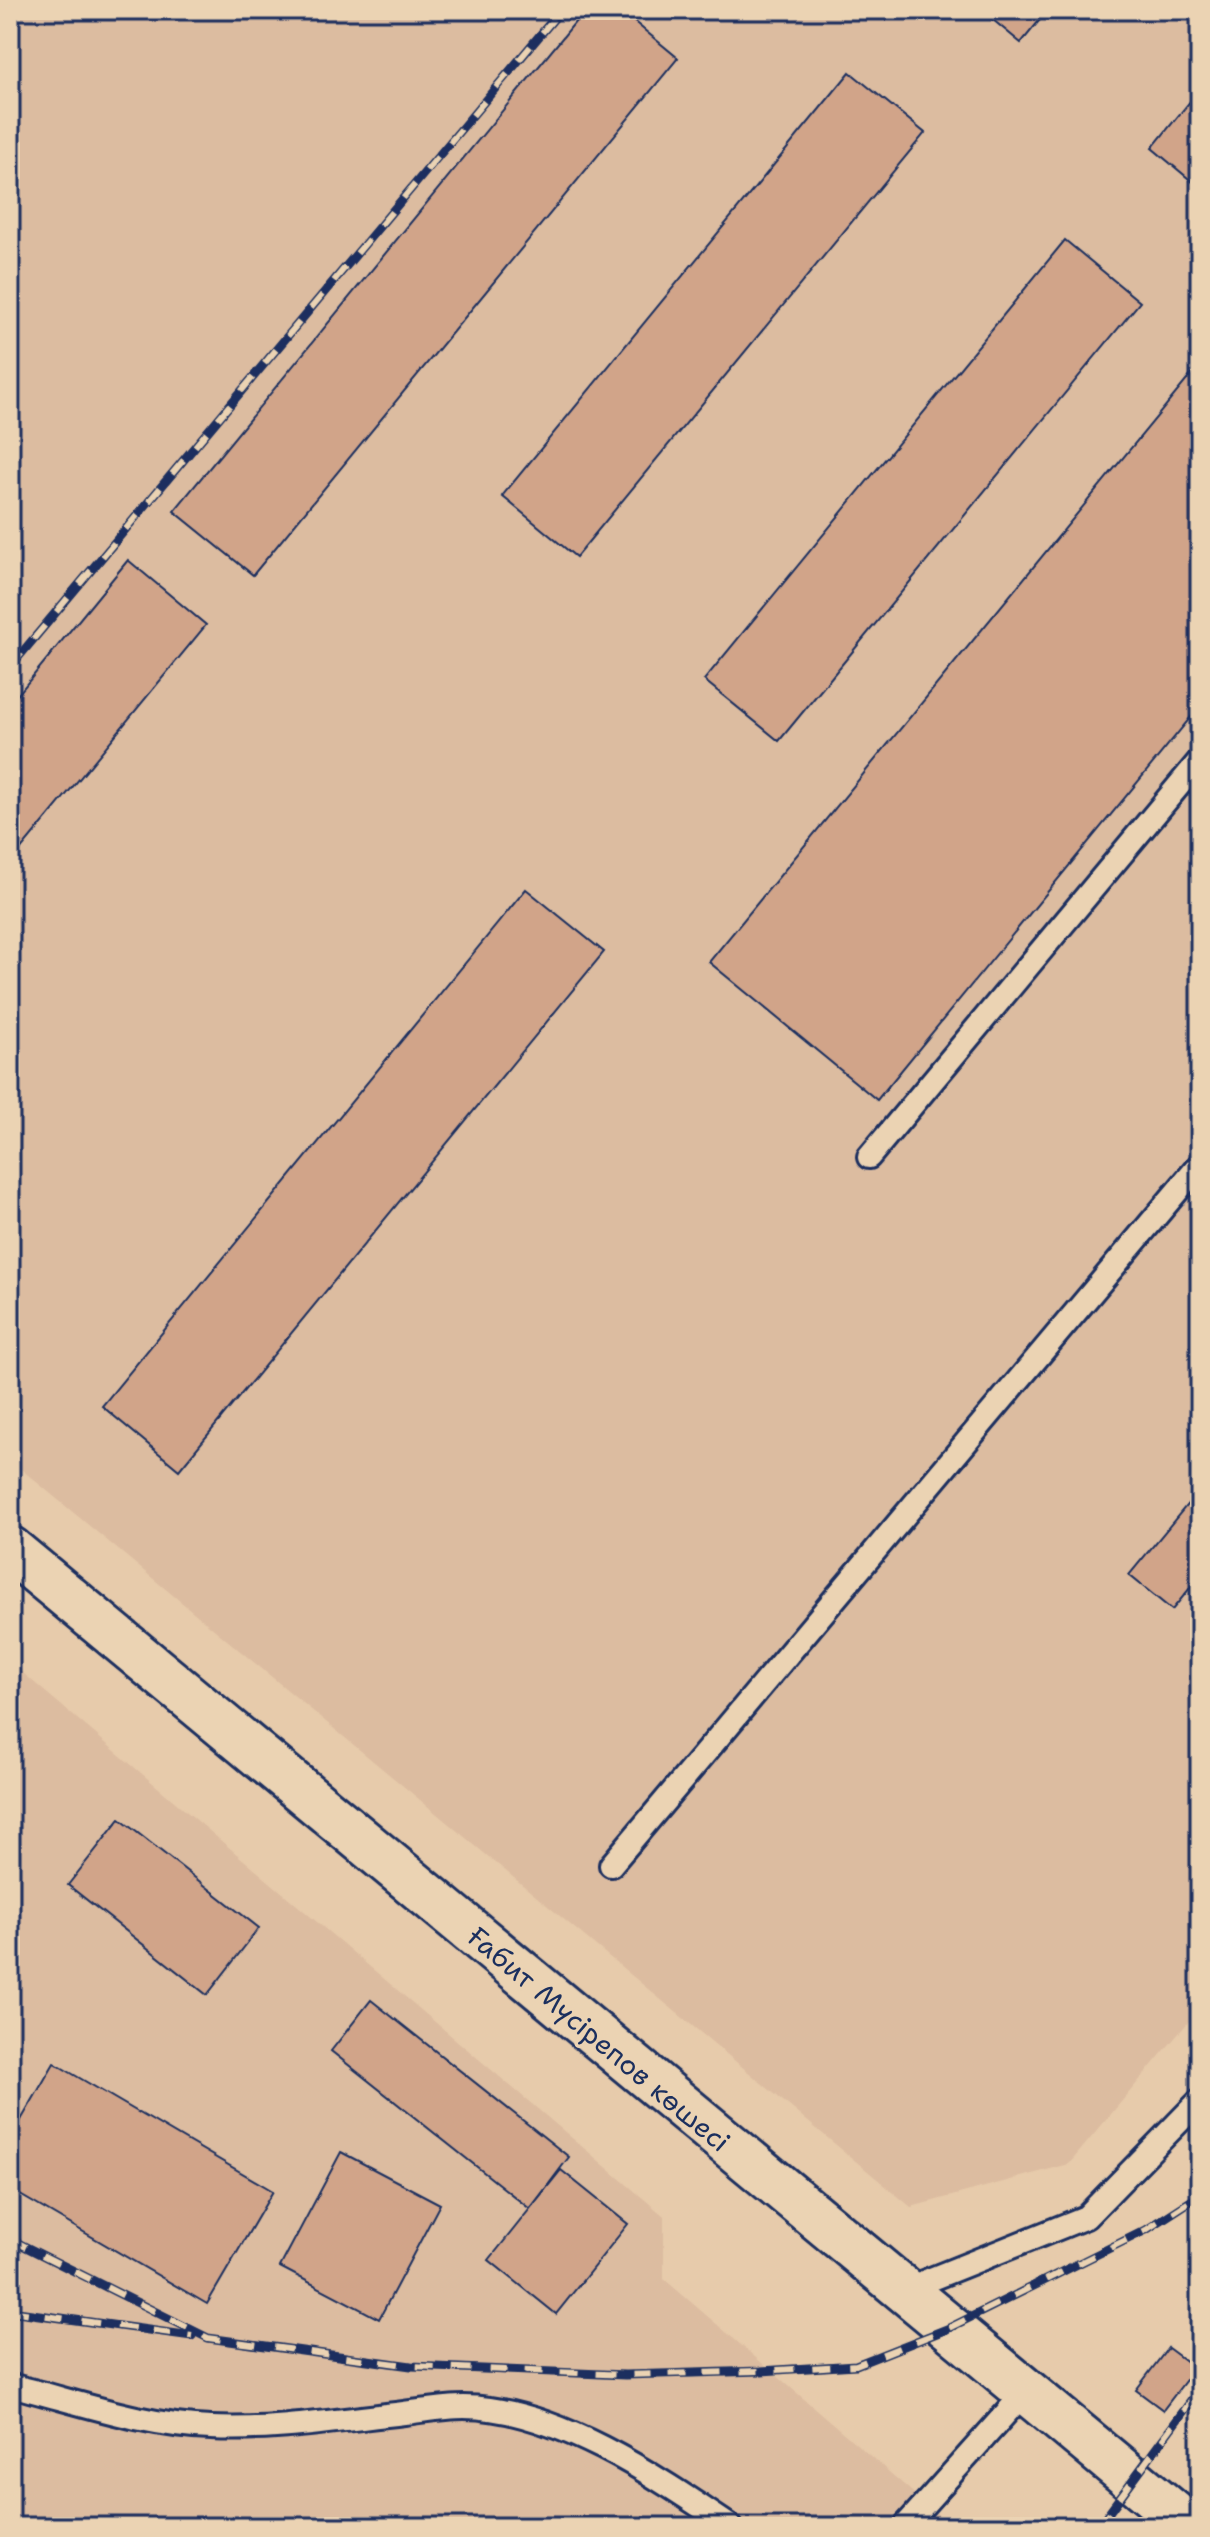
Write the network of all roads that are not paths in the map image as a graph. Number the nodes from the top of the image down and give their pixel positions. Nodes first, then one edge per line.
1 (1200, 760) edge
2 (869, 1157) dead end
3 (1200, 1164) edge
4 (10, 1549) edge
5 (611, 1865) dead end
6 (1200, 2100) edge
7 (901, 2291) junction
8 (10, 2385) edge
9 (1025, 2392) junction
10 (731, 2527) edge
11 (904, 2527) edge
12 (1190, 2527) edge

1 - 2 lane
3 - 5 lane
4 - 7 main road, Ғабит Мүсірепов көшесі
6 - 7 lane
7 - 9 main road, Ғабит Мүсірепов көшесі
8 - 10 lane
9 - 11 lane
9 - 12 main road, Ғабит Мүсірепов көшесі

